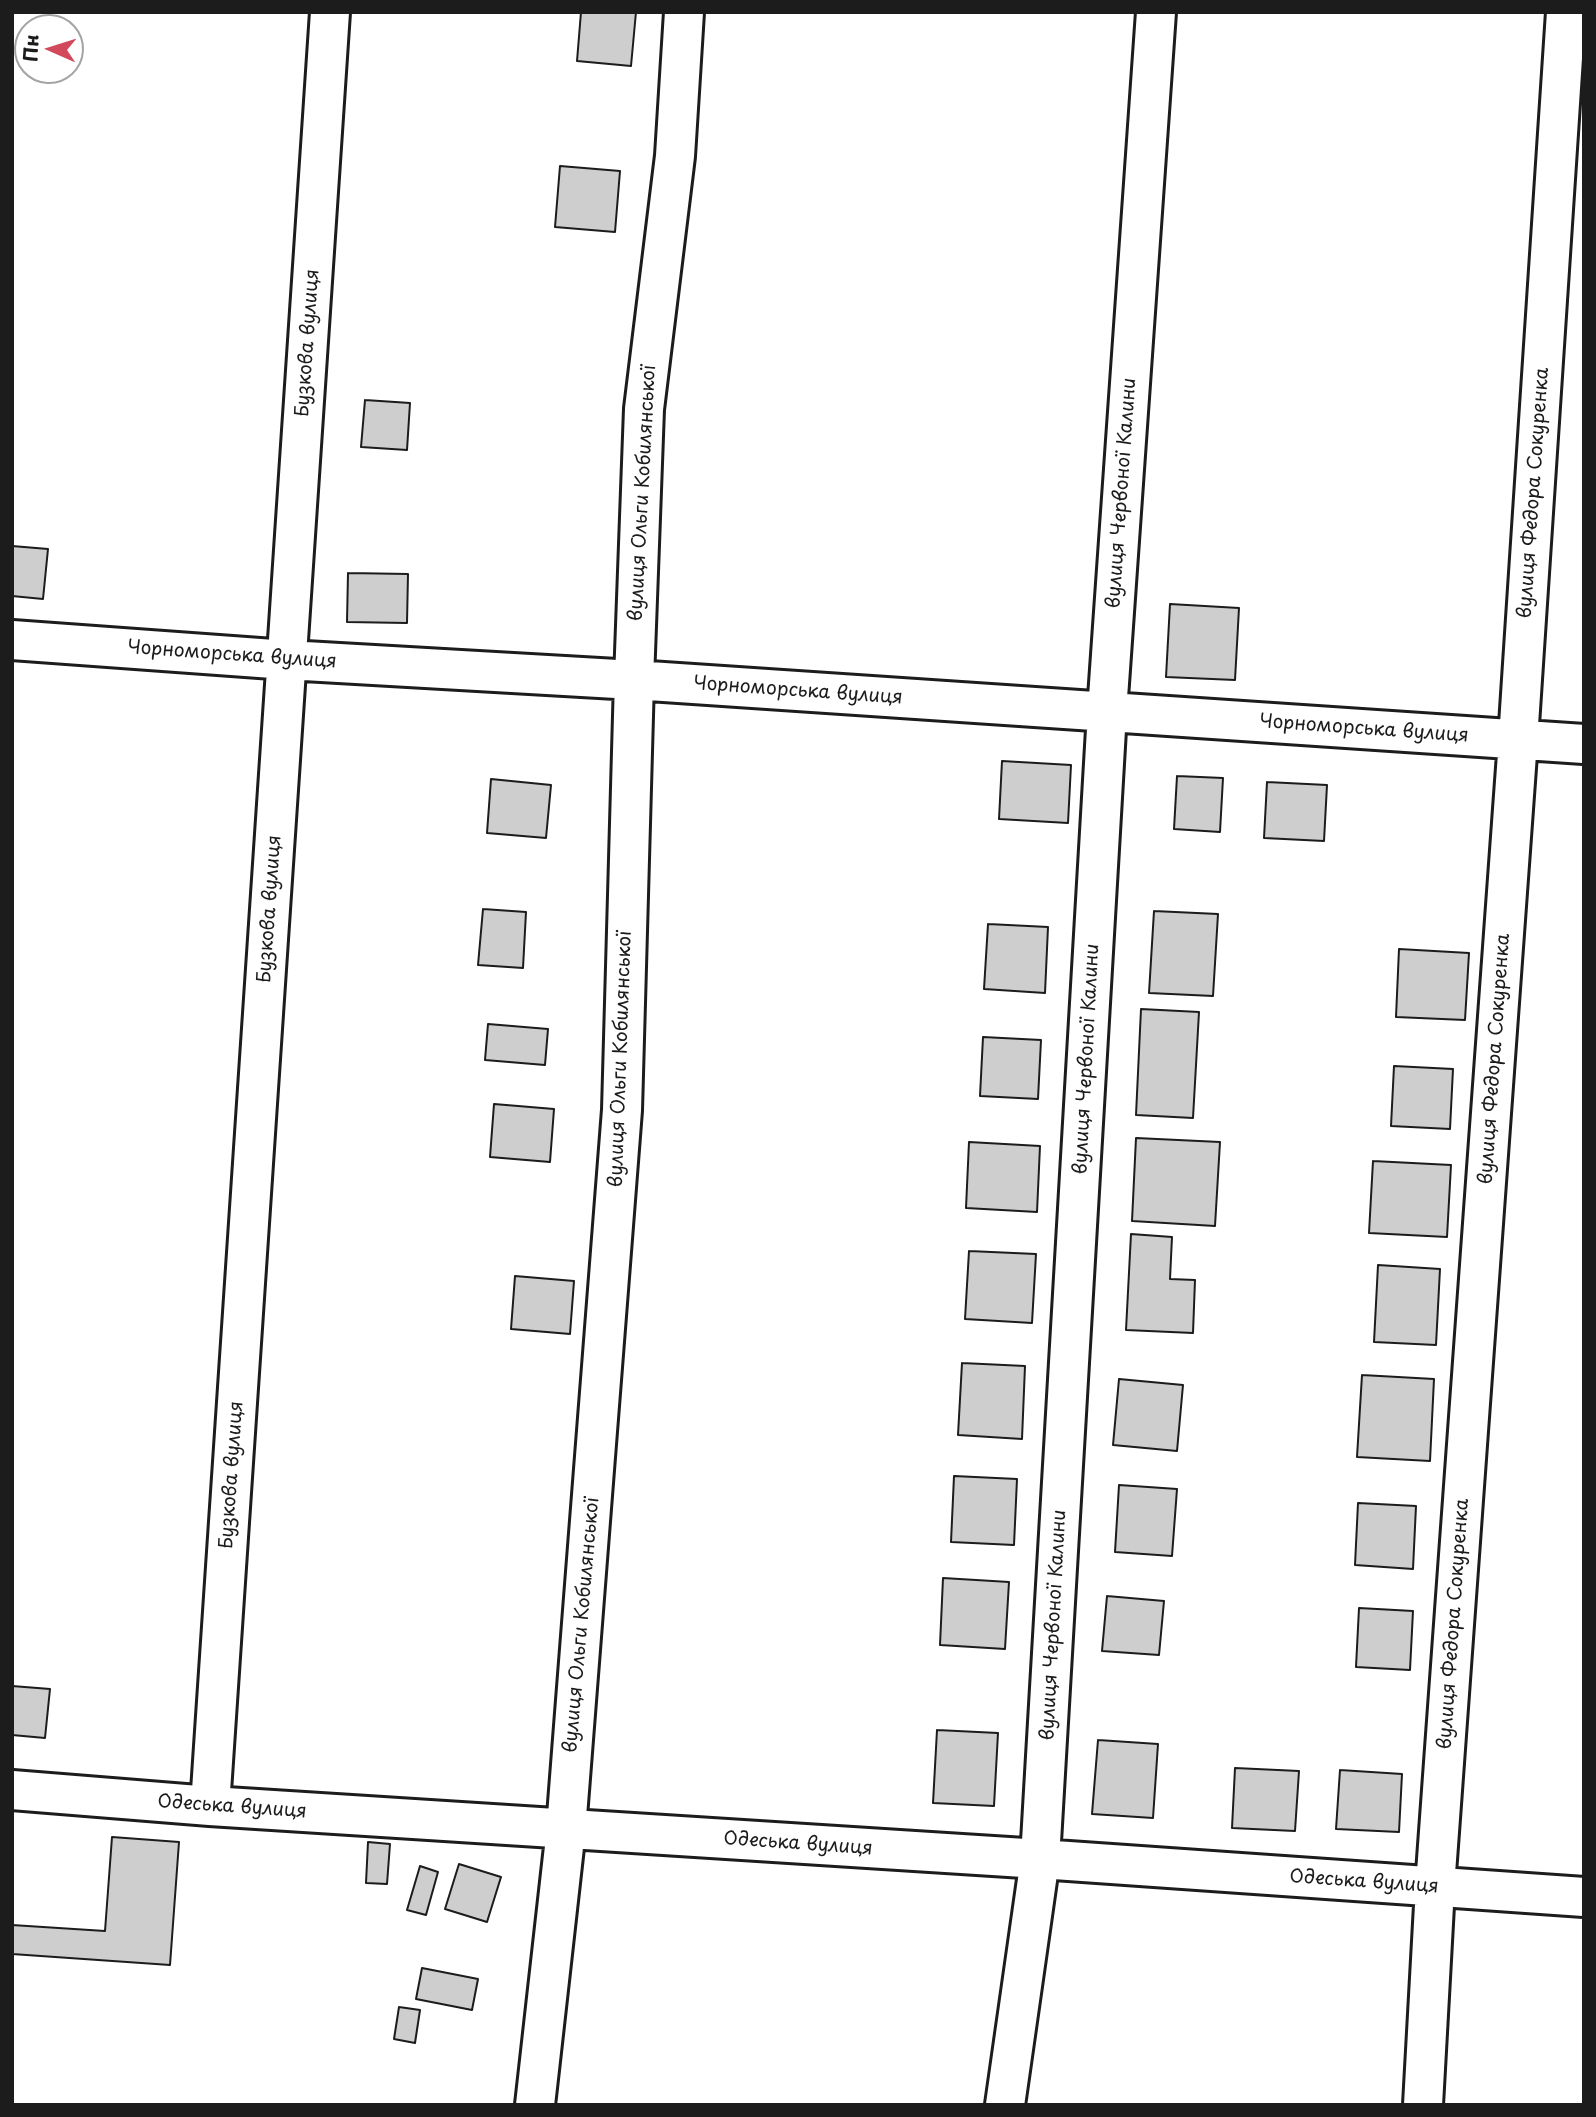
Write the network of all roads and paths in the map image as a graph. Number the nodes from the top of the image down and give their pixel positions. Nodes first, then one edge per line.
1 (330, 12) edge
2 (684, 12) edge
3 (1156, 12) edge
4 (1566, 12) edge
5 (12, 640) edge
6 (287, 660) junction
7 (634, 680) junction
8 (1107, 712) junction
9 (1518, 740) junction
10 (1584, 744) edge
11 (12, 1790) edge
12 (210, 1806) junction
13 (566, 1829) junction
14 (1040, 1859) junction
15 (1436, 1887) junction
16 (1584, 1898) edge
17 (536, 2105) edge
18 (1005, 2105) edge
19 (1423, 2105) edge

1 - 6 street, Бузкова вулиця
2 - 7 street, вулиця Ольги Кобилянської
3 - 8 street, вулиця Червоної Калини
4 - 9 street, вулиця Федора Сокуренка
5 - 6 street, Чорноморська вулиця
6 - 7 street, Чорноморська вулиця
6 - 12 street, Бузкова вулиця
7 - 8 street, Чорноморська вулиця
7 - 13 street, вулиця Ольги Кобилянської
8 - 9 street, Чорноморська вулиця
8 - 14 street, вулиця Червоної Калини
9 - 10 street, Чорноморська вулиця
9 - 15 street, вулиця Федора Сокуренка
11 - 12 street, Одеська вулиця
12 - 13 street, Одеська вулиця
13 - 14 street, Одеська вулиця
13 - 17 street, вулиця Ольги Кобилянської
14 - 15 street, Одеська вулиця
14 - 18 street, вулиця Червоної Калини
15 - 16 street, Одеська вулиця
15 - 19 street, вулиця Федора Сокуренка

